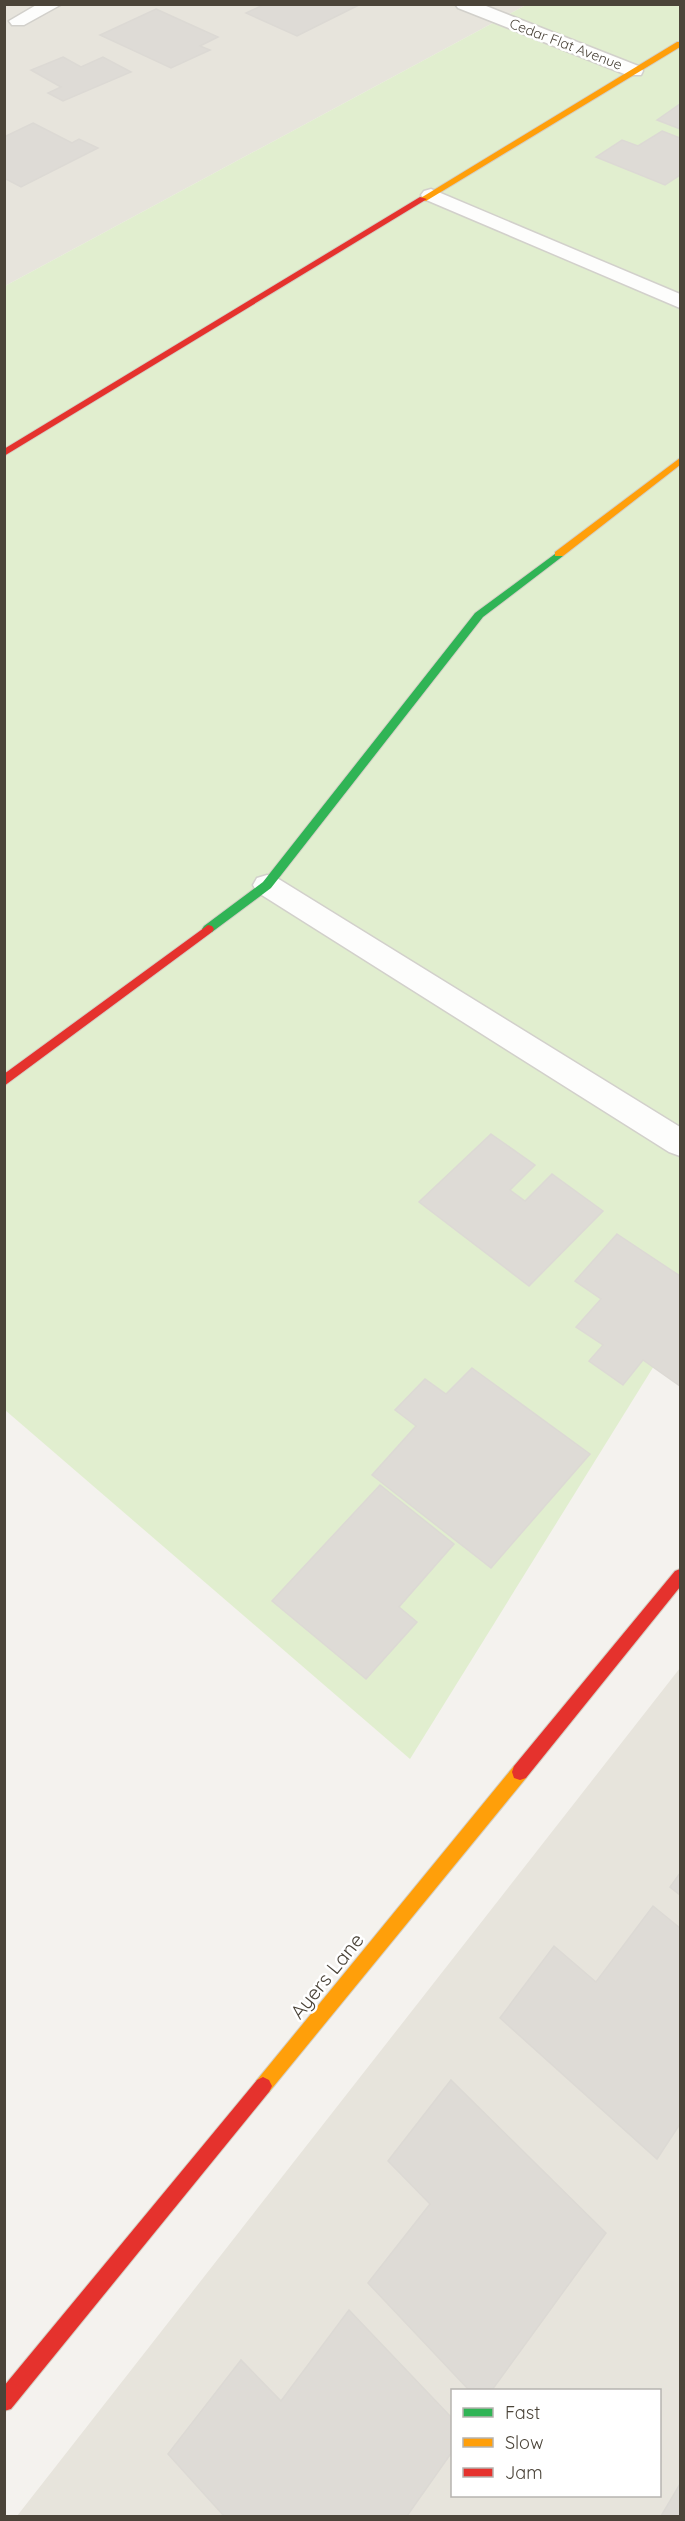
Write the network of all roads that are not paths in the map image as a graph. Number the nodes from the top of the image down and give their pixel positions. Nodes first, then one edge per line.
1 (53, 4) edge
2 (464, 4) edge
3 (18, 21) dead end
4 (681, 44) edge
5 (634, 71) junction
6 (431, 195) junction
7 (681, 302) edge
8 (4, 453) edge
9 (681, 461) edge
10 (267, 885) junction
11 (4, 1081) edge
12 (681, 1143) edge
13 (681, 1576) edge
14 (4, 2402) edge

1 - 3 street
2 - 5 street, Cedar Flat Avenue
4 - 5 street
5 - 6 street
6 - 7 street
6 - 8 street
9 - 10 street
10 - 11 street
10 - 12 street
13 - 14 street, Ayers Lane

